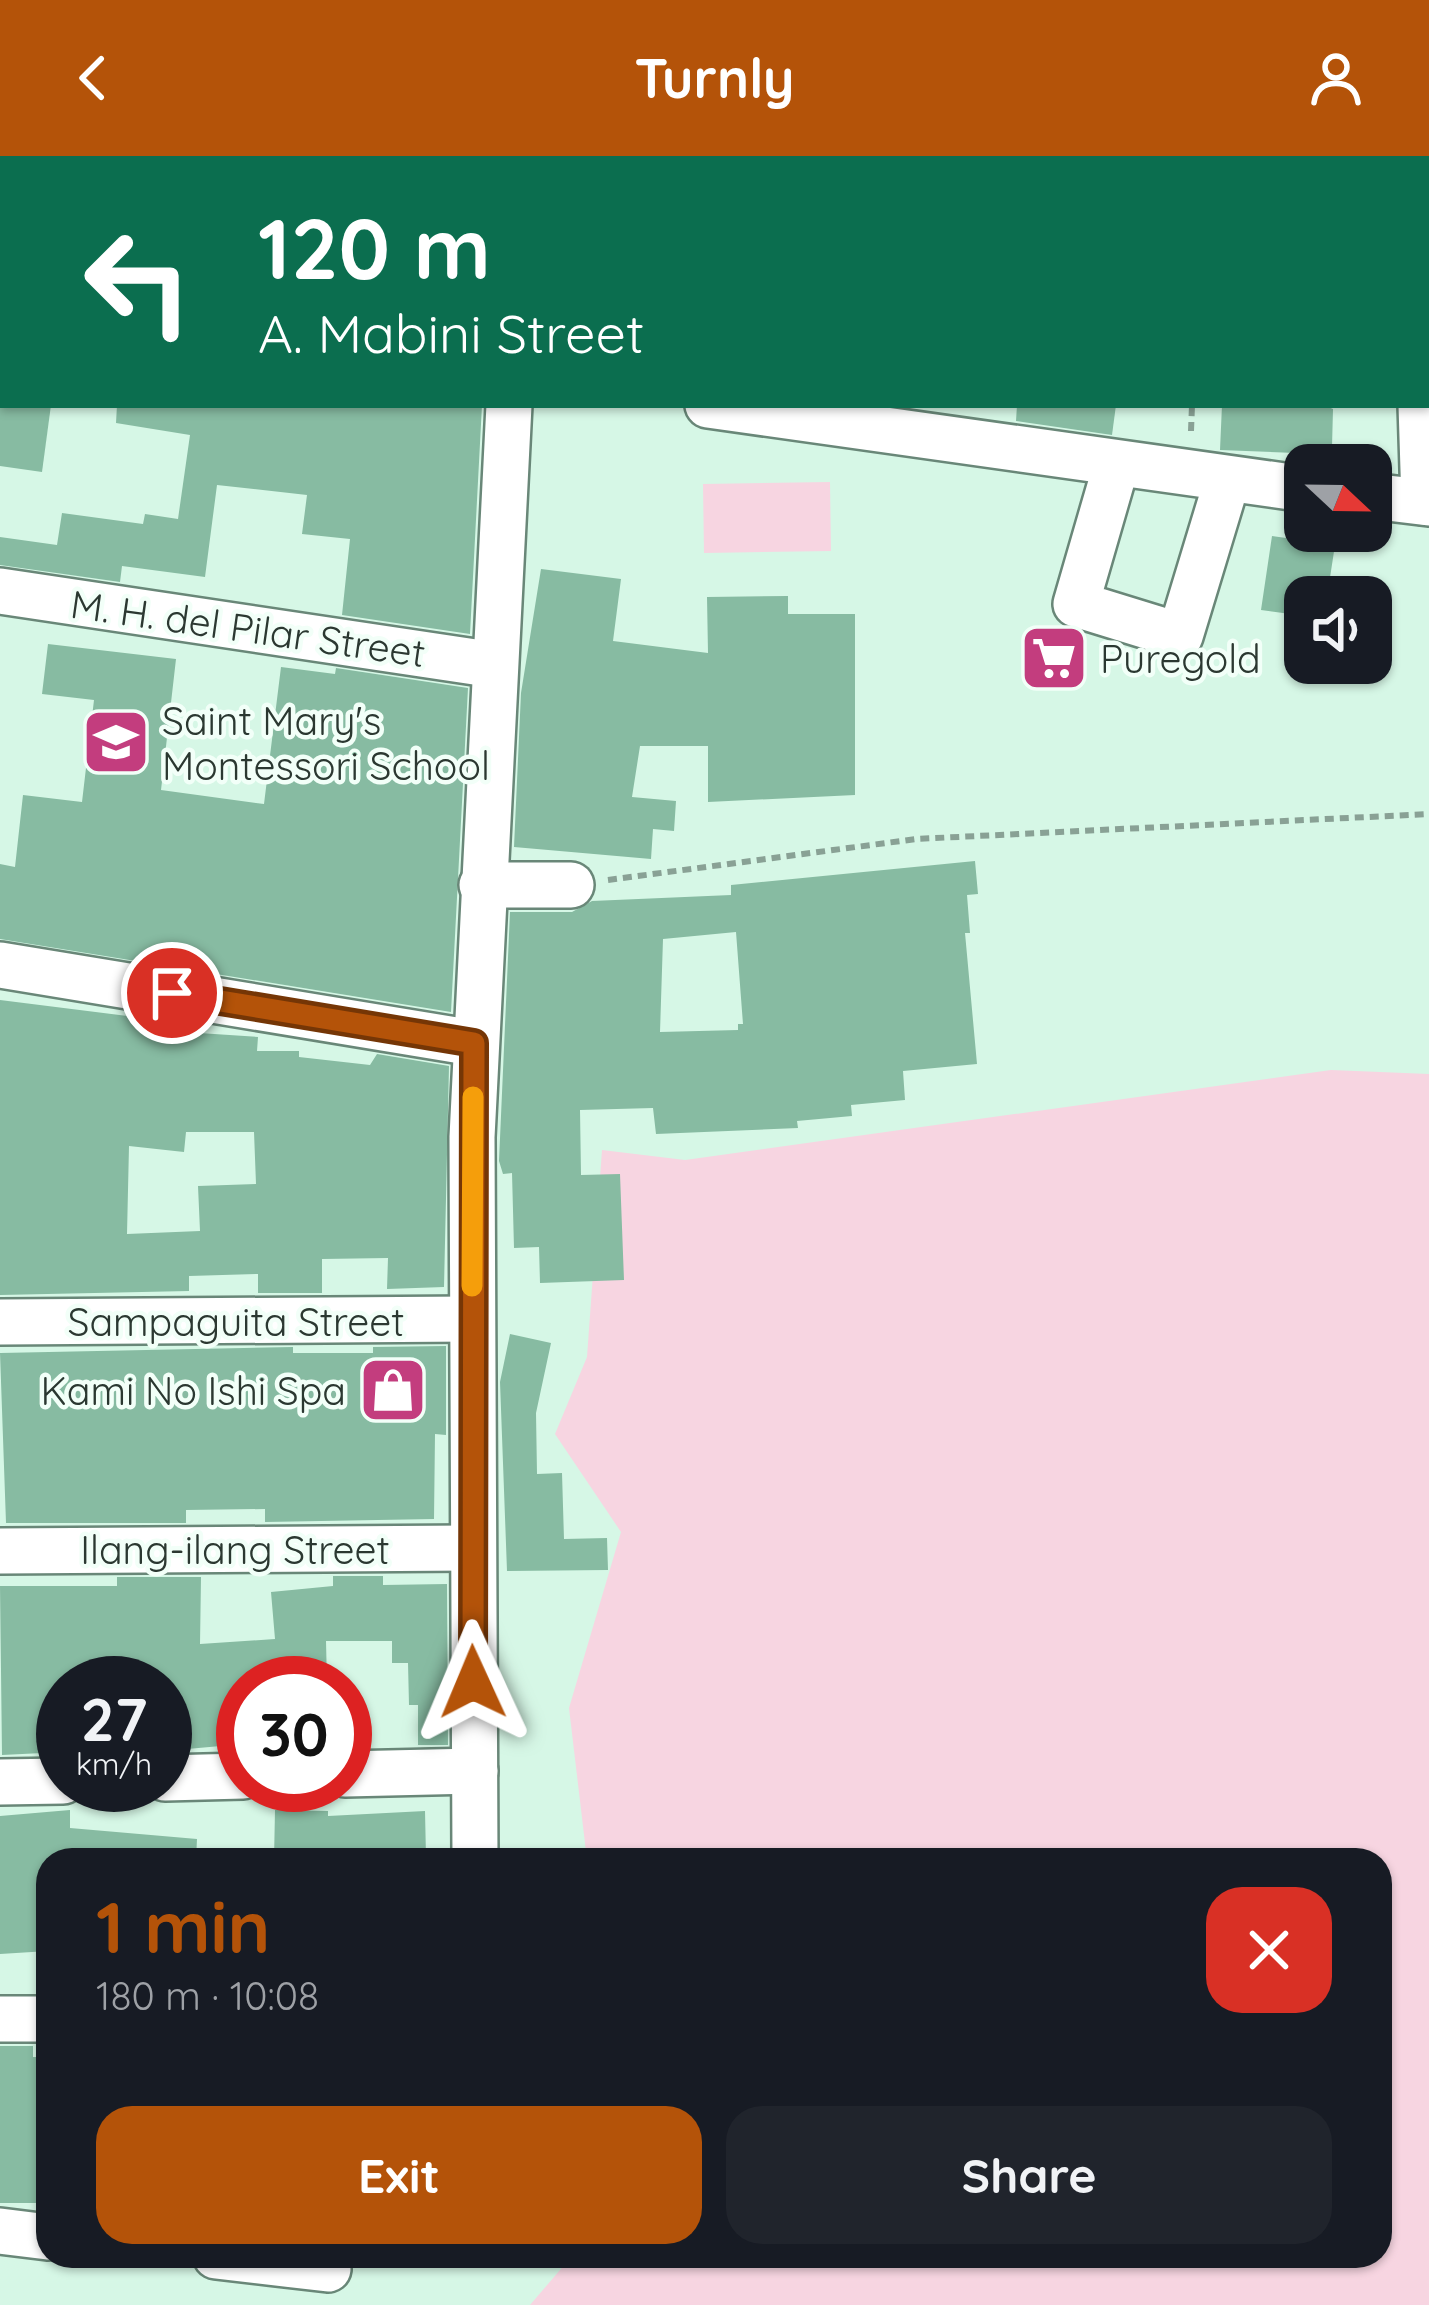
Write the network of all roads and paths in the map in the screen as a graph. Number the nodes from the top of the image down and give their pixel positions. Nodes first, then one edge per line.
1 (509, 408) edge
2 (728, 408) edge
3 (1421, 408) edge
4 (1116, 466) junction
5 (1228, 481) junction
6 (1284, 487) edge
7 (1392, 498) edge
8 (1426, 502) edge
9 (0, 591) edge
10 (495, 664) junction
11 (1429, 814) edge
12 (571, 885) joint
13 (482, 886) junction
14 (0, 965) edge
15 (474, 1043) junction
16 (472, 1319) junction
17 (0, 1322) edge
18 (470, 1548) junction
19 (0, 1551) edge
20 (476, 1771) junction
21 (372, 1773) edge
22 (36, 1781) edge
23 (0, 1782) edge
24 (476, 1848) edge
25 (0, 2019) edge
26 (36, 2019) edge
27 (0, 2231) edge
28 (36, 2235) edge
29 (279, 2268) edge
30 (327, 2277) edge

1 - 10 street
2 - 4 street
3 - 8 street
4 - 5 street
4 - 5 street
5 - 6 street
7 - 8 street
9 - 10 street, M. H. del Pilar Street
10 - 13 street
11 - 12 path
12 - 13 street
13 - 15 street
14 - 15 street
15 - 16 street
16 - 17 street, Sampaguita Street
16 - 18 street
18 - 19 street, Ilang-ilang Street
18 - 20 street
20 - 21 street
20 - 24 street
22 - 23 street
25 - 26 street
27 - 28 street
29 - 30 street

